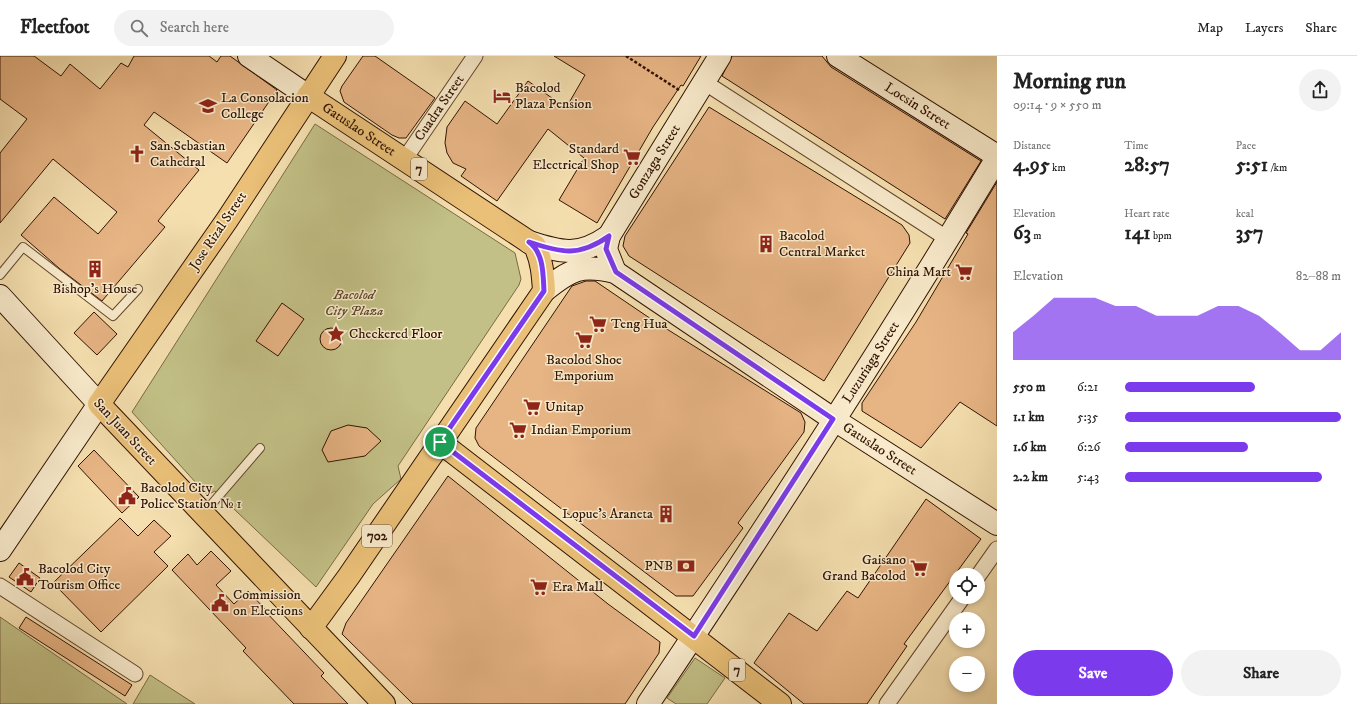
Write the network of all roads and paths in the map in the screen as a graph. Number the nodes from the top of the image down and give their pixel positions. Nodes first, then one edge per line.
1 (249, 56) edge
2 (335, 56) edge
3 (475, 56) edge
4 (626, 56) edge
5 (720, 56) edge
6 (838, 56) edge
7 (698, 90) junction
8 (308, 96) junction
9 (997, 157) edge
10 (404, 160) junction
11 (609, 236) junction
12 (948, 239) junction
13 (529, 242) junction
14 (616, 272) junction
15 (0, 275) edge
16 (138, 289) dead end
17 (544, 291) junction
18 (0, 296) edge
19 (98, 404) junction
20 (833, 419) junction
21 (440, 442) junction
22 (260, 448) dead end
23 (203, 514) junction
24 (997, 524) edge
25 (997, 549) edge
26 (0, 550) edge
27 (984, 568) edge
28 (0, 586) edge
29 (959, 604) edge
30 (311, 628) junction
31 (694, 636) junction
32 (135, 674) dead end
33 (384, 704) edge
34 (648, 704) edge
35 (780, 704) edge
36 (887, 704) edge

1 - 8 street, Gatuslao Street
2 - 8 main road, Jose Rizal Street
3 - 10 street, Cuadra Street
4 - 7 path
5 - 7 street, Gonzaga Street
6 - 9 street, Locsin Street
7 - 11 street, Gonzaga Street
7 - 12 street
8 - 10 main road, Gatuslao Street / 7
8 - 19 main road, Jose Rizal Street
9 - 12 street, Luzuriaga Street
10 - 13 main road, Gatuslao Street / 7
11 - 13 street, Gatuslao Street
11 - 14 street
12 - 20 street, Luzuriaga Street
13 - 17 main road, Gatuslao Street / 7
14 - 17 street, Gatuslao Street
14 - 20 street, Gatuslao Street
15 - 16 lane
17 - 21 main road
18 - 19 street, San Juan Street
19 - 23 main road, San Juan Street
19 - 26 street
20 - 24 street, Gatuslao Street
20 - 31 street, Luzuriaga Street
21 - 30 main road, 702
21 - 31 main road, 7
22 - 23 lane
23 - 30 main road, San Juan Street
25 - 27 street
28 - 32 street
29 - 36 street
30 - 33 main road, San Juan Street
31 - 34 street, Luzuriaga Street
31 - 35 main road, 7

